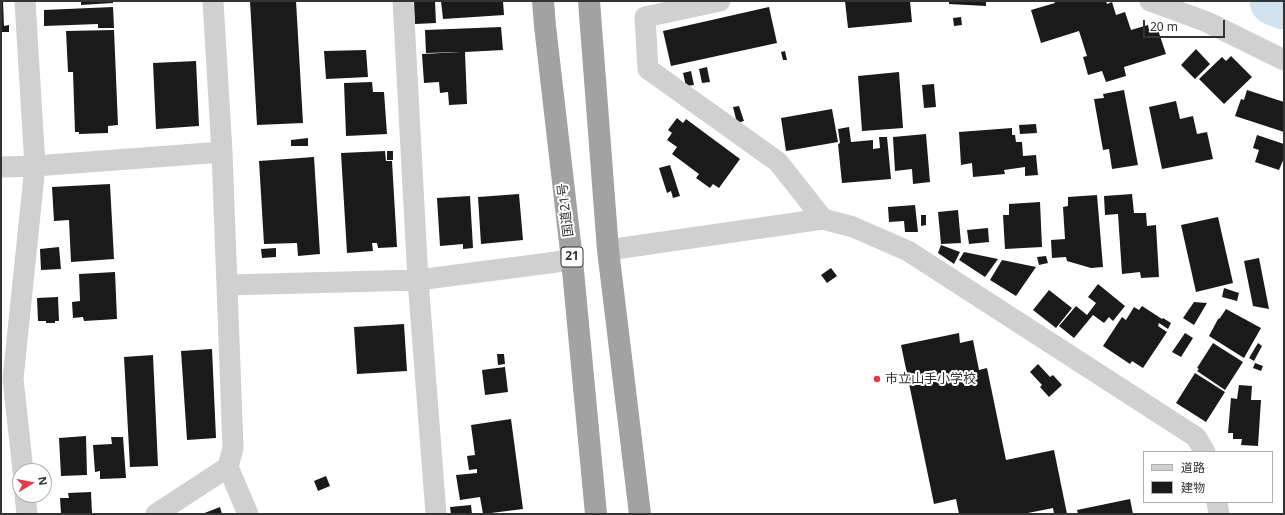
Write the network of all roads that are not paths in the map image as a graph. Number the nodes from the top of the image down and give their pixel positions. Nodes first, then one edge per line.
1 (25, 1) edge
2 (213, 1) edge
3 (403, 1) edge
4 (543, 1) edge
5 (589, 1) edge
6 (720, 1) edge
7 (1150, 1) edge
8 (1284, 60) edge
9 (222, 152) junction
10 (35, 166) junction
11 (1, 168) edge
12 (822, 219) junction
13 (608, 250) junction
14 (572, 260) junction
15 (418, 280) junction
16 (227, 285) junction
17 (1204, 451) edge
18 (22, 463) edge
19 (228, 467) junction
20 (26, 503) edge
21 (1217, 503) edge
22 (27, 514) edge
23 (156, 514) edge
24 (248, 514) edge
25 (436, 514) edge
26 (596, 514) edge
27 (640, 514) edge
28 (1219, 514) edge

1 - 10 street
2 - 9 street
3 - 15 street
4 - 14 highway, 国道21号 / 21
5 - 13 highway
6 - 12 street
7 - 8 street
9 - 10 street
9 - 16 street
10 - 11 street
10 - 18 street
12 - 13 street
12 - 17 street
13 - 27 highway
14 - 15 street
14 - 26 highway, 国道21号 / 21
15 - 16 street
15 - 25 street
16 - 19 street
19 - 23 street
19 - 24 street
20 - 22 street
21 - 28 street

